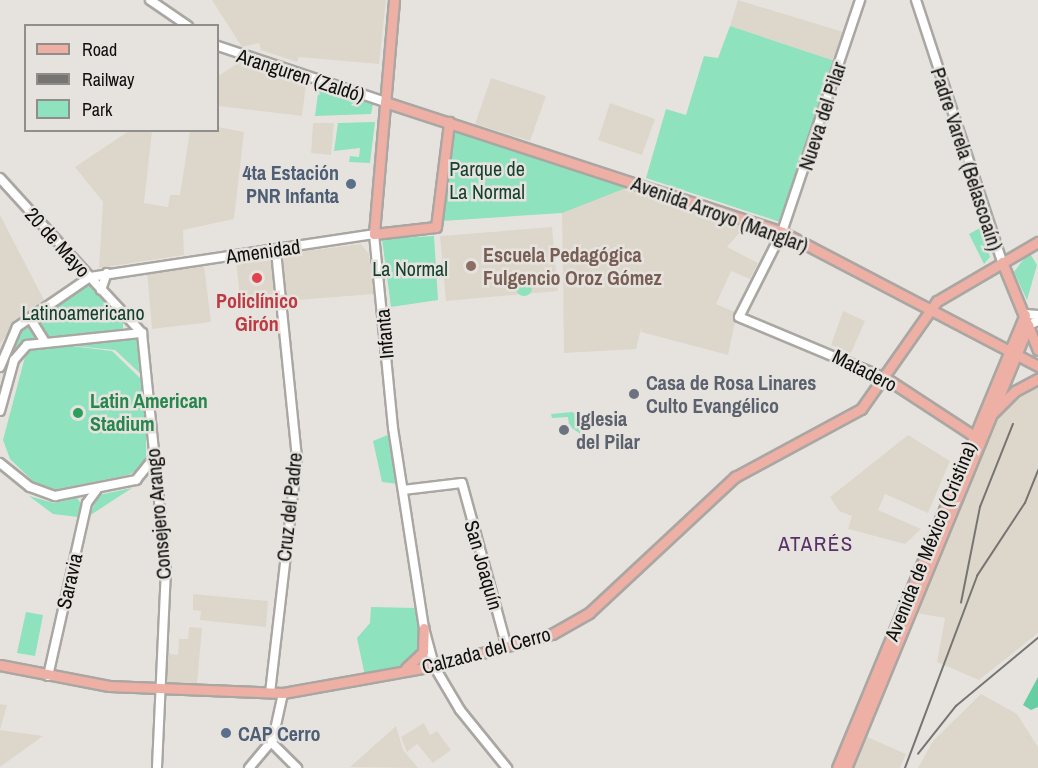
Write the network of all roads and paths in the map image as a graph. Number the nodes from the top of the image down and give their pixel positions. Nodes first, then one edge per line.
1 (150, 0) edge
2 (394, 0) edge
3 (860, 0) edge
4 (916, 0) edge
5 (185, 24) edge
6 (219, 46) edge
7 (385, 102) junction
8 (449, 122) junction
9 (0, 178) edge
10 (782, 232) junction
11 (374, 234) junction
12 (1038, 242) edge
13 (276, 250) junction
14 (1022, 251) junction
15 (1002, 262) junction
16 (78, 263) junction
17 (107, 273) junction
18 (90, 277) junction
19 (1011, 278) junction
20 (101, 290) junction
21 (931, 308) junction
22 (1025, 314) junction
23 (1038, 315) edge
24 (30, 318) junction
25 (130, 321) junction
26 (1034, 323) edge
27 (142, 333) junction
28 (122, 335) junction
29 (44, 340) junction
30 (1038, 350) edge
31 (1011, 354) junction
32 (1038, 366) edge
33 (0, 367) edge
34 (887, 379) junction
35 (1038, 379) edge
36 (0, 411) edge
37 (989, 419) junction
38 (978, 434) junction
39 (0, 462) edge
40 (151, 469) junction
41 (97, 489) junction
42 (403, 490) junction
43 (74, 494) junction
44 (86, 510) junction
45 (424, 628) junction
46 (507, 647) junction
47 (0, 665) edge
48 (434, 666) junction
49 (392, 675) junction
50 (48, 676) junction
51 (158, 690) junction
52 (270, 693) junction
53 (283, 693) junction
54 (271, 742) junction
55 (157, 768) edge
56 (249, 768) edge
57 (297, 768) edge
58 (507, 768) edge
59 (837, 768) edge
60 (846, 768) edge

1 - 5 main road
2 - 7 main road, Infanta
3 - 10 street, Nueva del Pilar
4 - 15 main road, Padre Varela (Belascoaín)
6 - 7 main road, Aranguren (Zaldó)
7 - 8 main road, Avenida Arroyo (Manglar)
7 - 11 main road, Infanta
8 - 10 main road, Avenida Arroyo (Manglar)
8 - 11 main road, Amenidad
9 - 16 main road, 20 de Mayo
10 - 21 main road, Avenida Arroyo (Manglar)
10 - 34 main road, Matadero
11 - 13 main road, Amenidad
11 - 42 main road, Infanta
12 - 14 main road, Calzada del Cerro
13 - 17 main road, Amenidad
13 - 52 street, Cruz del Padre
14 - 15 main road, Calzada del Cerro
14 - 19 main road
15 - 19 main road, Padre Varela (Belascoaín)
15 - 21 main road, Calzada del Cerro
16 - 17 main road
16 - 18 main road, 20 de Mayo
17 - 18 main road, Amenidad
17 - 20 main road
18 - 20 street, 20 de Mayo
18 - 24 street
19 - 22 main road, Padre Varela (Belascoaín)
20 - 25 street, 20 de Mayo
21 - 31 main road, Avenida Arroyo (Manglar)
21 - 34 main road, Calzada del Cerro
22 - 23 street
22 - 26 main road, Padre Varela (Belascoaín)
22 - 31 main road, Avenida de México (Cristina)
24 - 29 street
24 - 33 street
25 - 27 street, 20 de Mayo
25 - 28 street
26 - 30 main road, Padre Varela (Belascoaín)
26 - 31 main road, Avenida de México (Cristina)
27 - 28 street
27 - 40 street, Consejero Arango
28 - 29 street
29 - 36 street
31 - 32 main road, Avenida Arroyo (Manglar)
31 - 37 main road, Avenida de México (Cristina)
31 - 38 main road, Avenida de México (Cristina)
34 - 38 main road, Matadero
34 - 46 main road, Calzada del Cerro
35 - 37 main road
37 - 38 main road
38 - 59 main road, Avenida de México (Cristina)
38 - 60 main road, Avenida de México (Cristina)
39 - 43 street
40 - 41 street
40 - 51 street, Consejero Arango
41 - 43 street
41 - 44 street, Saravia
42 - 45 main road, Infanta
42 - 46 street, San Joaquín
43 - 44 street
44 - 50 street, Saravia
45 - 48 main road, Infanta
45 - 49 main road
46 - 48 main road, Calzada del Cerro
47 - 50 main road, Calzada del Cerro
48 - 49 main road, Calzada del Cerro
48 - 58 main road, Infanta
49 - 53 main road, Calzada del Cerro
50 - 51 main road, Calzada del Cerro
51 - 52 main road, Calzada del Cerro
51 - 55 street, Consejero Arango
52 - 53 main road, Calzada del Cerro
53 - 54 street
54 - 56 street
54 - 57 street

